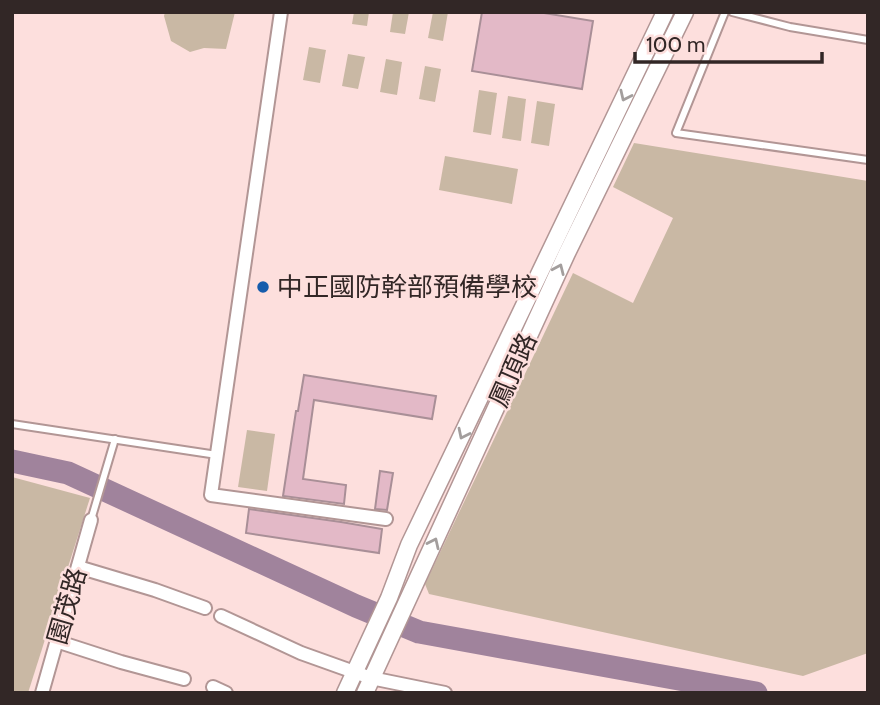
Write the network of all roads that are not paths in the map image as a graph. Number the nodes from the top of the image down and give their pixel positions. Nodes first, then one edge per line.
1 (281, 12) edge
2 (664, 12) edge
3 (685, 12) edge
4 (725, 12) edge
5 (732, 12) edge
6 (868, 40) edge
7 (868, 160) edge
8 (12, 424) edge
9 (115, 439) junction
10 (217, 455) junction
11 (386, 519) dead end
12 (91, 520) joint
13 (78, 567) junction
14 (205, 608) dead end
15 (221, 616) dead end
16 (57, 642) junction
17 (355, 671) junction
18 (184, 679) dead end
19 (368, 686) edge
20 (42, 693) edge
21 (345, 693) edge
22 (445, 693) edge

1 - 10 street
2 -> 17 main road, 鳳頂路
19 -> 3 main road, 鳳頂路
4 - 7 lane
5 - 6 lane
8 - 9 lane
9 - 10 lane
9 - 12 lane
10 - 11 street
12 - 13 street, 園茂路
13 - 14 street
13 - 16 street, 園茂路
15 - 17 street
16 - 18 street
16 - 20 street, 園茂路
17 - 19 street
17 - 21 main road, 鳳頂路
19 - 22 street

